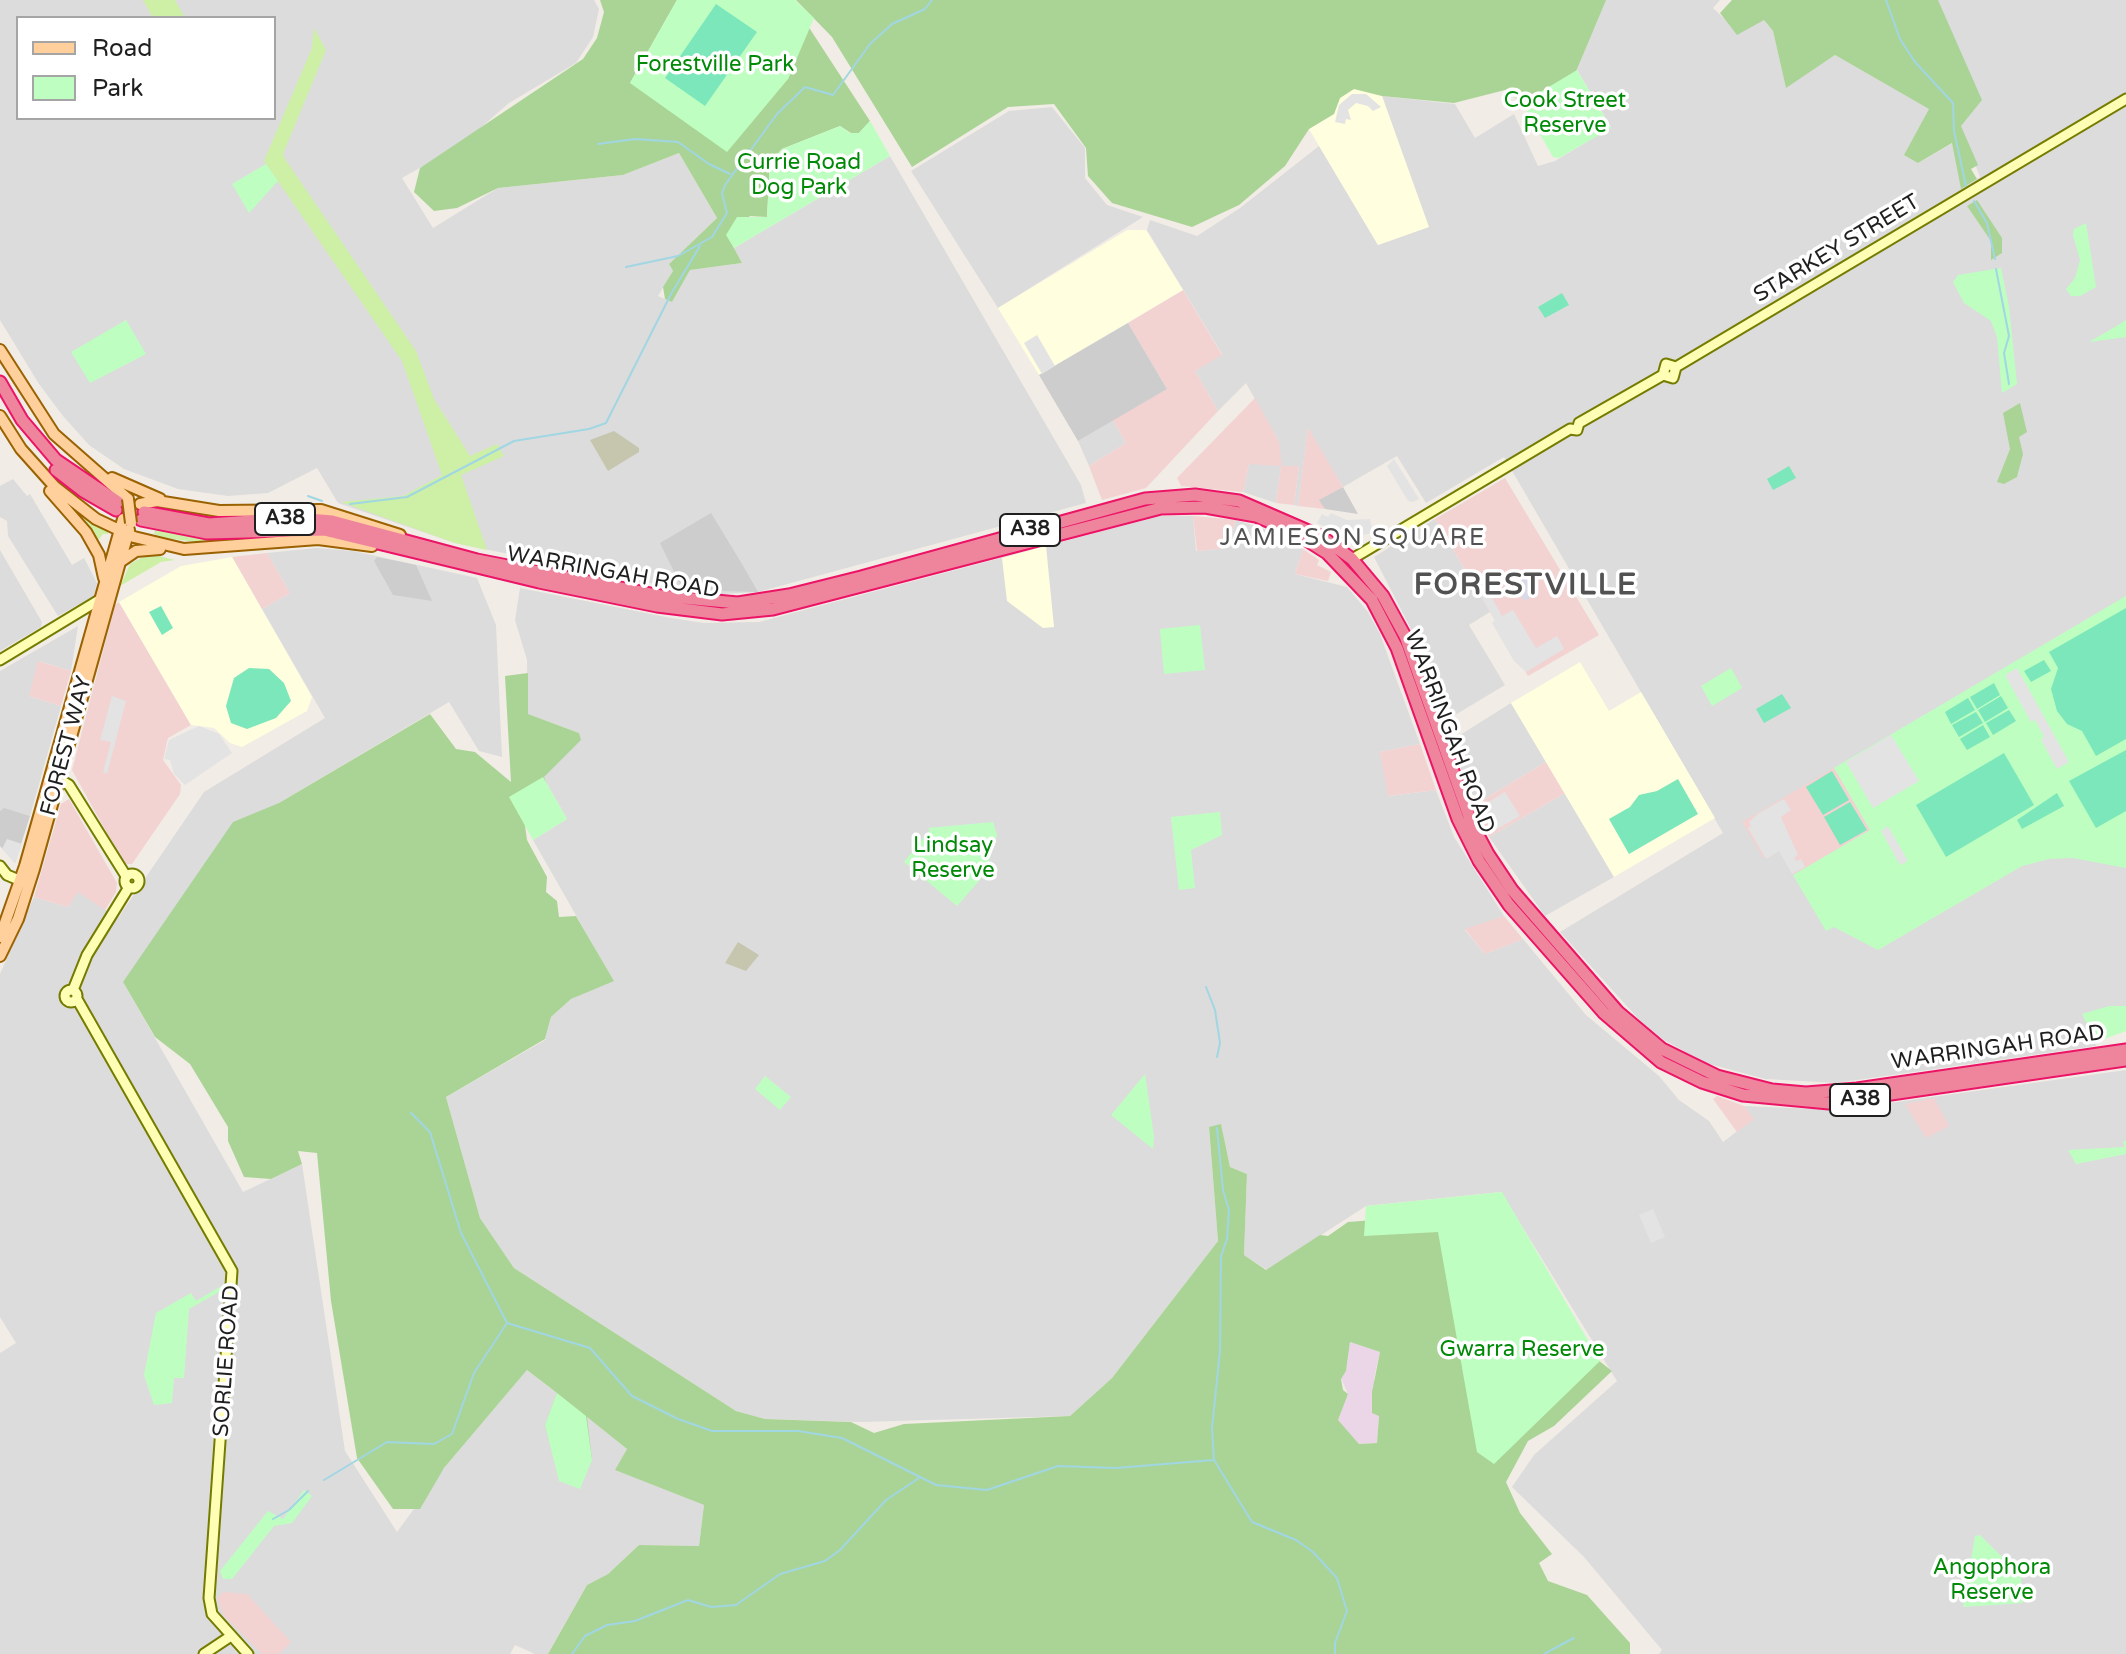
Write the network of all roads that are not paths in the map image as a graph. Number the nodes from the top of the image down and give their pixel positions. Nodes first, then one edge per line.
1 (2126, 99) edge
2 (0, 350) edge
3 (0, 382) edge
4 (0, 395) edge
5 (3, 421) edge
6 (95, 471) junction
7 (177, 506) junction
8 (129, 515) junction
9 (424, 546) junction
10 (175, 548) junction
11 (406, 552) junction
12 (119, 563) junction
13 (1348, 563) junction
14 (540, 576) junction
15 (105, 580) junction
16 (99, 600) junction
17 (0, 660) edge
18 (55, 777) junction
19 (0, 866) edge
20 (25, 882) junction
21 (0, 937) edge
22 (0, 956) edge
23 (2126, 1050) edge
24 (2126, 1060) edge
25 (2018, 1070) junction
26 (231, 1636) junction
27 (204, 1654) edge
28 (248, 1654) edge

1 - 13 street, STARKEY STREET
2 - 6 main road, WARRINGAH ROAD / A38
3 - 8 highway, WARRINGAH ROAD / A38
4 - 8 highway, WARRINGAH ROAD / A38
5 - 8 main road, WARRINGAH ROAD / A38
5 - 15 main road
6 - 7 main road, A38
6 - 8 main road, WARRINGAH ROAD
7 - 8 main road, WARRINGAH ROAD
7 - 9 main road, WARRINGAH ROAD / A38
8 - 9 highway, WARRINGAH ROAD / A38
8 - 10 main road, WARRINGAH ROAD / A38
8 - 11 highway, WARRINGAH ROAD / A38
8 - 12 main road, FOREST WAY
8 - 15 main road, FOREST WAY
9 - 14 highway, WARRINGAH ROAD / A38
10 - 11 main road, WARRINGAH ROAD / A38
10 - 12 main road
11 - 14 highway, WARRINGAH ROAD / A38
12 - 18 main road, FOREST WAY
13 - 14 highway, WARRINGAH ROAD / A38
13 - 25 highway, WARRINGAH ROAD / A38
15 - 16 main road, FOREST WAY
16 - 17 street
16 - 18 main road, FOREST WAY
18 - 20 main road, FOREST WAY
18 - 26 street, SORLIE ROAD
19 - 20 street
20 - 21 main road, FOREST WAY
20 - 22 main road, FOREST WAY
23 - 25 highway, WARRINGAH ROAD / A38
24 - 25 highway, WARRINGAH ROAD / A38
26 - 27 street
26 - 28 street, SORLIE ROAD

